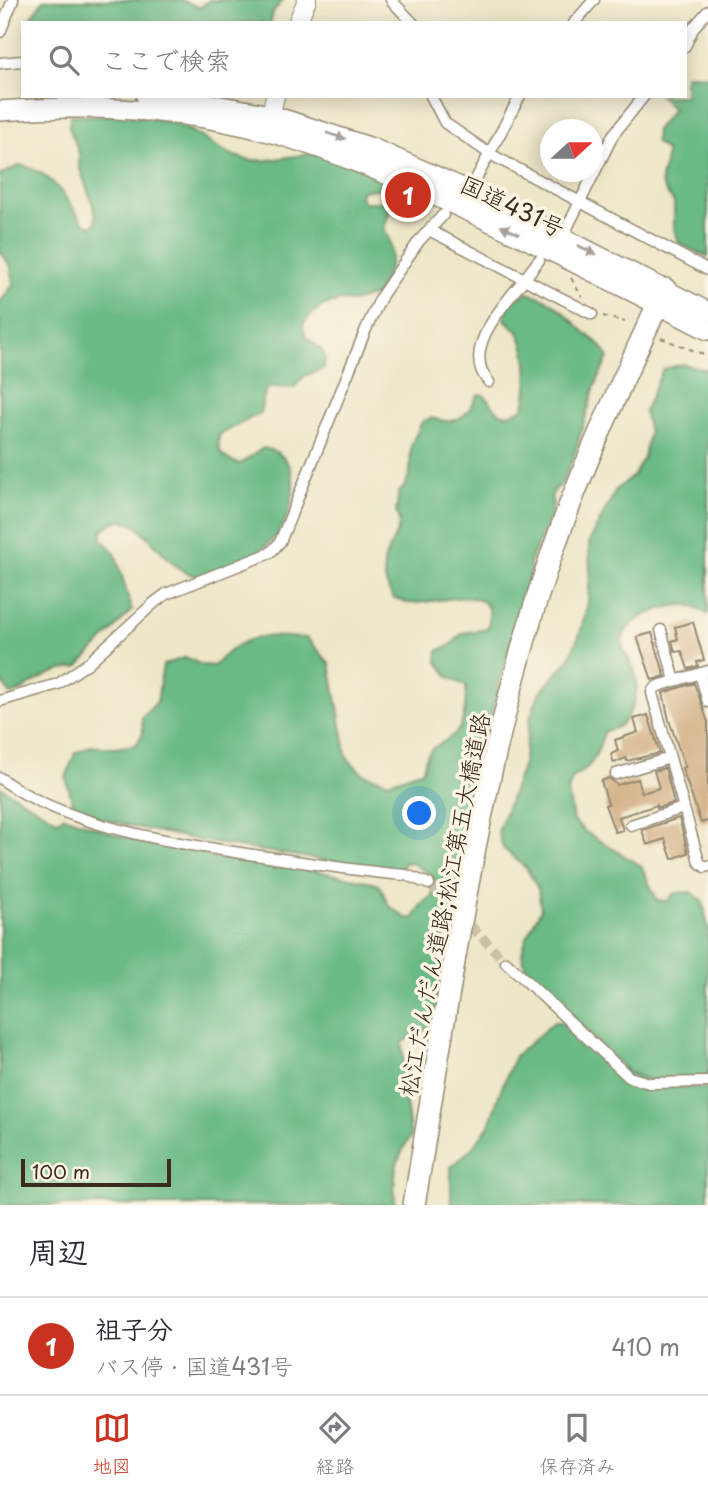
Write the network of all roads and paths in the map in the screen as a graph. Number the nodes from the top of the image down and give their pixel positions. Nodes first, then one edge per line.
1 (13, 0) edge
2 (307, 0) edge
3 (391, 0) edge
4 (594, 0) edge
5 (708, 11) edge
6 (297, 21) edge
7 (411, 21) edge
8 (576, 21) edge
9 (0, 32) edge
10 (687, 42) edge
11 (21, 61) edge
12 (0, 63) edge
13 (21, 96) edge
14 (163, 98) edge
15 (432, 98) edge
16 (519, 98) edge
17 (642, 98) edge
18 (0, 99) edge
19 (0, 111) edge
20 (271, 114) edge
21 (490, 154) junction
22 (477, 177) dead end
23 (582, 201) junction
24 (443, 215) dead end
25 (567, 228) dead end
26 (429, 230) junction
27 (538, 260) dead end
28 (708, 270) edge
29 (662, 297) junction
30 (708, 312) edge
31 (592, 314) dead end
32 (708, 330) edge
33 (661, 338) dead end
34 (708, 356) edge
35 (489, 382) dead end
36 (661, 630) dead end
37 (704, 672) edge
38 (675, 681) junction
39 (0, 701) edge
40 (708, 702) edge
41 (670, 758) junction
42 (617, 774) dead end
43 (0, 778) edge
44 (683, 808) junction
45 (631, 825) dead end
46 (708, 866) edge
47 (429, 884) tunnel mouth
48 (506, 962) tunnel mouth
49 (708, 1082) edge
50 (414, 1205) edge

1 - 9 street
2 - 6 main road
3 - 7 street
4 - 8 street
5 - 10 street
11 - 12 street
13 - 18 highway
14 - 20 highway, 国道431号
15 - 21 street
16 - 21 street
17 - 23 street
19 - 20 highway, 国道431号
20 - 29 highway, 国道431号
21 - 22 street
21 - 23 street
23 - 25 street
23 - 28 street
24 - 26 street
26 - 31 street
26 - 39 street
27 - 35 street
29 - 30 highway, 国道431号
29 - 32 highway, 国道431号
29 - 50 highway, 松江だんだん道路;松江第五大橋道路
33 - 34 path
36 - 38 street
37 - 38 street
37 - 40 street
38 - 41 street
41 - 42 street
41 - 44 street
43 - 47 street
44 - 45 street
44 - 46 street
48 - 49 street

